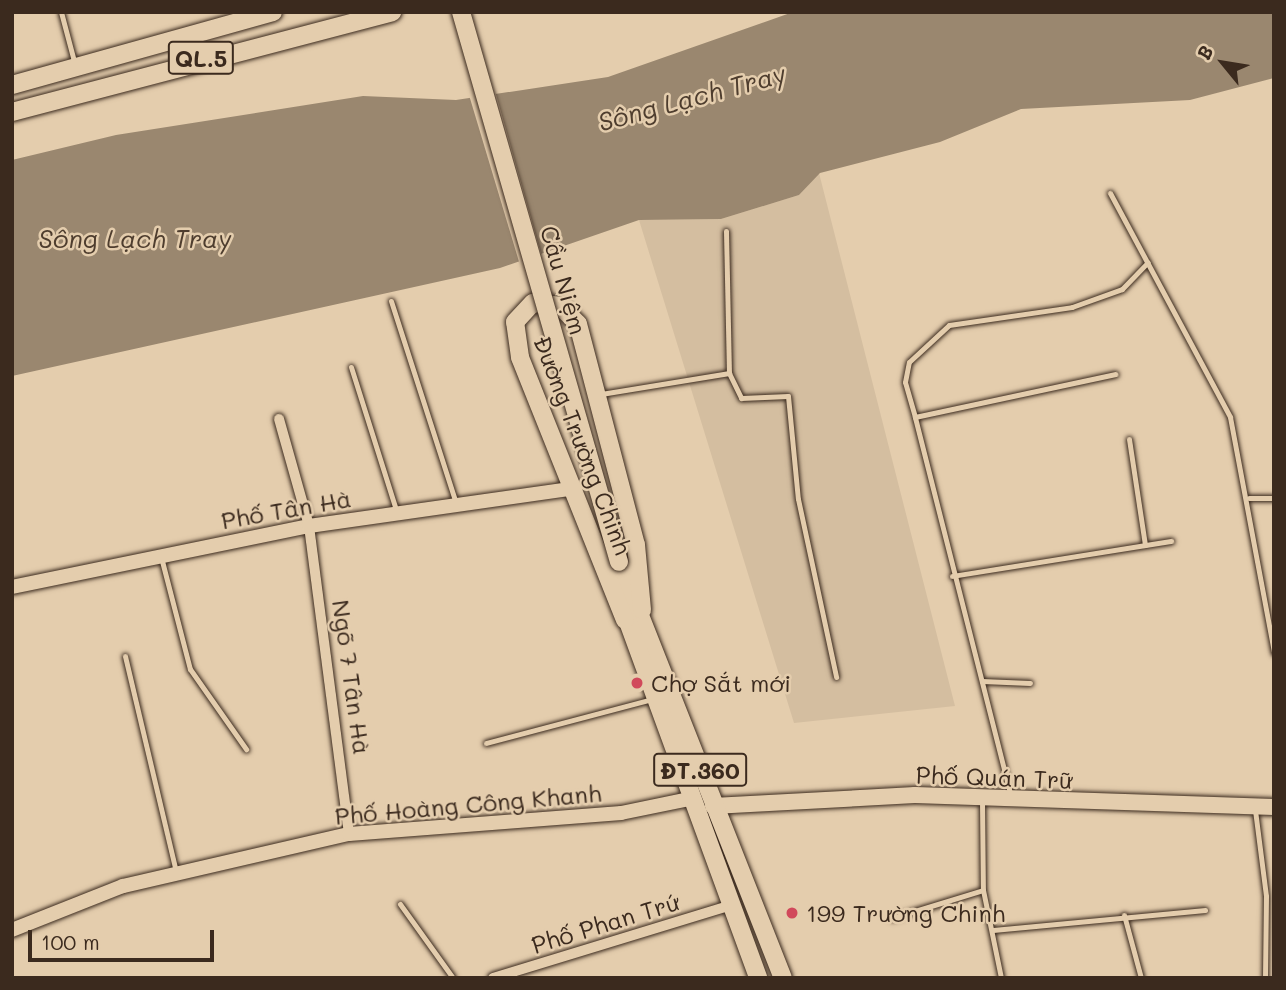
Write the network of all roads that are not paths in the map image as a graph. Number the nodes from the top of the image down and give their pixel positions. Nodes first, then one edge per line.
1 (61, 12) edge
2 (273, 12) edge
3 (391, 12) edge
4 (461, 12) edge
5 (76, 68) junction
6 (12, 85) edge
7 (12, 112) edge
8 (1110, 193) dead end
9 (726, 231) dead end
10 (1148, 262) junction
11 (391, 301) dead end
12 (351, 367) dead end
13 (729, 373) junction
14 (1115, 373) dead end
15 (595, 395) junction
16 (915, 417) junction
17 (279, 419) dead end
18 (1129, 439) dead end
19 (570, 489) junction
20 (1249, 498) junction
21 (1274, 498) edge
22 (457, 506) junction
23 (397, 513) junction
24 (309, 526) junction
25 (1171, 541) dead end
26 (1145, 545) junction
27 (161, 555) junction
28 (619, 562) junction
29 (953, 576) junction
30 (12, 587) edge
31 (642, 610) junction
32 (625, 620) junction
33 (1273, 645) edge
34 (1274, 653) edge
35 (125, 656) dead end
36 (836, 677) dead end
37 (982, 681) junction
38 (1030, 683) dead end
39 (652, 699) junction
40 (486, 743) dead end
41 (246, 749) dead end
42 (982, 797) junction
43 (689, 799) junction
44 (1012, 800) junction
45 (713, 806) junction
46 (1254, 807) junction
47 (1274, 807) edge
48 (349, 834) junction
49 (177, 875) junction
50 (983, 890) junction
51 (1274, 895) edge
52 (1266, 896) junction
53 (401, 904) dead end
54 (729, 906) junction
55 (1205, 910) dead end
56 (1124, 915) junction
57 (892, 918) dead end
58 (12, 930) edge
59 (993, 930) junction
60 (453, 978) edge
61 (493, 978) edge
62 (758, 978) edge
63 (783, 978) edge
64 (1001, 978) edge
65 (1141, 978) edge
66 (1265, 978) edge

1 - 5 lane
2 - 5 main road, QL.5
3 - 7 main road, QL.5
4 - 28 main road, Cầu Niệm, bridge
5 - 6 main road, QL.5
8 - 10 lane
9 - 13 lane
10 - 16 lane
10 - 20 lane
11 - 22 lane
12 - 23 lane
13 - 15 lane
13 - 36 lane
14 - 16 lane
15 - 19 main road, Đường Trường Chinh
15 - 31 main road, Đường Trường Chinh
16 - 29 lane
17 - 24 street, Ngõ 7 Tân Hà
18 - 26 lane
19 - 22 street, Phố Tân Hà
19 - 32 main road, Đường Trường Chinh
20 - 21 lane
20 - 33 lane
22 - 23 street, Phố Tân Hà
23 - 24 street, Phố Tân Hà
24 - 27 street, Phố Tân Hà
24 - 48 street, Ngõ 7 Tân Hà
25 - 26 lane
26 - 29 lane
27 - 30 street, Phố Tân Hà
27 - 41 lane
28 - 31 main road, Đường Trường Chinh / ĐT.360
28 - 32 main road, Đường Trường Chinh / ĐT.360
29 - 37 lane
31 - 45 main road, Đường Trường Chinh / ĐT.360
32 - 39 main road, Đường Trường Chinh / ĐT.360
33 - 34 lane
35 - 49 lane
37 - 38 lane
37 - 44 lane
39 - 40 lane
39 - 43 main road, Đường Trường Chinh / ĐT.360
42 - 44 main road, Phố Quán Trữ
42 - 45 main road, Phố Quán Trữ
42 - 50 lane
43 - 48 street, Phố Hoàng Công Khanh
43 - 54 main road, Đường Trường Chinh / ĐT.360
44 - 46 main road, Phố Quán Trữ
45 - 63 main road, Đường Trường Chinh / ĐT.360
46 - 47 main road, Phố Quán Trữ
46 - 52 lane
48 - 49 street, Phố Hoàng Công Khanh
49 - 58 street, Phố Hoàng Công Khanh
50 - 57 lane
50 - 59 lane
51 - 52 lane
52 - 66 lane
53 - 60 lane
54 - 61 street, Phố Phan Trứ
54 - 62 main road, Đường Trường Chinh / ĐT.360
55 - 56 lane
56 - 59 lane
56 - 65 lane
59 - 64 lane

